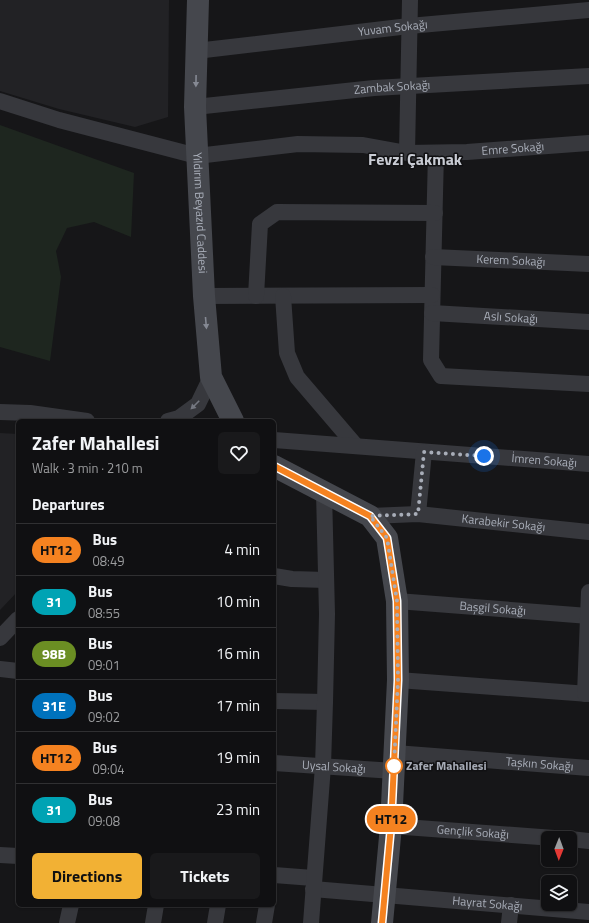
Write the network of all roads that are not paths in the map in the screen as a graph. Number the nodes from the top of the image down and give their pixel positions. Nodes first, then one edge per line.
1 (198, 0) edge
2 (410, 0) edge
3 (589, 10) edge
4 (409, 26) junction
5 (196, 51) junction
6 (589, 76) edge
7 (409, 86) junction
8 (0, 103) edge
9 (195, 107) junction
10 (589, 143) edge
11 (407, 153) junction
12 (436, 153) junction
13 (198, 156) junction
14 (434, 213) junction
15 (433, 258) junction
16 (589, 264) edge
17 (432, 295) junction
18 (204, 296) junction
19 (256, 296) junction
20 (282, 296) junction
21 (432, 313) junction
22 (589, 322) edge
23 (211, 378) junction
24 (589, 384) edge
25 (0, 412) edge
26 (71, 419) edge
27 (175, 419) edge
28 (232, 419) edge
29 (276, 440) edge
30 (356, 446) junction
31 (424, 452) junction
32 (589, 464) edge
33 (276, 467) edge
34 (324, 492) junction
35 (418, 514) junction
36 (370, 516) junction
37 (589, 532) edge
38 (276, 576) edge
39 (326, 580) junction
40 (589, 592) edge
41 (397, 601) junction
42 (588, 616) edge
43 (16, 621) edge
44 (0, 638) edge
45 (0, 669) edge
46 (16, 670) edge
47 (398, 680) junction
48 (587, 694) edge
49 (276, 701) edge
50 (325, 702) junction
51 (276, 762) edge
52 (394, 762) junction
53 (323, 766) junction
54 (589, 768) edge
55 (391, 826) junction
56 (541, 837) edge
57 (577, 839) edge
58 (589, 840) edge
59 (0, 855) edge
60 (16, 856) edge
61 (276, 875) edge
62 (313, 884) junction
63 (385, 894) junction
64 (511, 905) junction
65 (70, 907) edge
66 (156, 907) edge
67 (218, 907) edge
68 (267, 907) edge
69 (589, 912) edge
70 (67, 923) edge
71 (153, 923) edge
72 (214, 923) edge
73 (264, 923) edge
74 (311, 923) edge
75 (382, 923) edge
76 (509, 923) edge

1 - 5 main road, Yıldırım Beyazıd Caddesi
2 - 4 street
3 - 4 street, Yuvam Sokağı
4 - 5 street, Yuvam Sokağı
4 - 7 street
5 -> 9 main road, Yıldırım Beyazıd Caddesi
6 - 7 street, Zambak Sokağı
7 - 9 street, Zambak Sokağı
7 - 11 street
8 - 13 street
9 - 13 main road, Yıldırım Beyazıd Caddesi
10 - 12 street, Emre Sokağı
11 - 12 street, Emre Sokağı
11 - 13 street, Emre Sokağı
12 - 14 street
13 - 18 main road, Yıldırım Beyazıd Caddesi
14 - 15 street
14 - 19 street
15 - 16 street, Kerem Sokağı
15 - 17 street
17 - 20 street
17 - 21 street
18 - 19 street
18 -> 23 main road, Yıldırım Beyazıd Caddesi
19 - 20 street
20 - 30 street
21 - 22 street, Aslı Sokağı
21 - 24 street
23 -> 27 street
23 - 28 main road, Yıldırım Beyazıd Caddesi
25 - 26 street
29 - 30 street, İmren Sokağı
30 - 31 street, İmren Sokağı
31 - 32 street, İmren Sokağı
31 - 35 street
33 - 34 main road
34 - 36 main road
34 - 39 street
35 - 36 street, Karabekir Sokağı
35 - 37 street, Karabekir Sokağı
36 - 41 main road
38 - 39 street
39 - 50 street
40 - 42 street
41 - 42 street, Başgil Sokağı
41 - 47 main road
42 - 48 street
43 - 44 street
45 - 46 street
47 - 48 street
47 - 52 main road
49 - 50 street
50 - 53 street
51 - 53 street, Uysal Sokağı
52 - 53 street, Uysal Sokağı
52 - 54 street, Taşkın Sokağı
52 - 55 main road
53 - 62 street
55 - 56 street, Gençlik Sokağı
55 - 63 main road
57 - 58 street
59 - 60 street
61 - 62 street, Hayrat Sokağı
62 - 63 street, Hayrat Sokağı
62 - 74 street
63 - 64 street, Hayrat Sokağı
63 - 75 main road
64 - 69 street, Hayrat Sokağı
64 - 76 street
65 - 70 street
66 - 71 street
67 - 72 street
68 - 73 street

